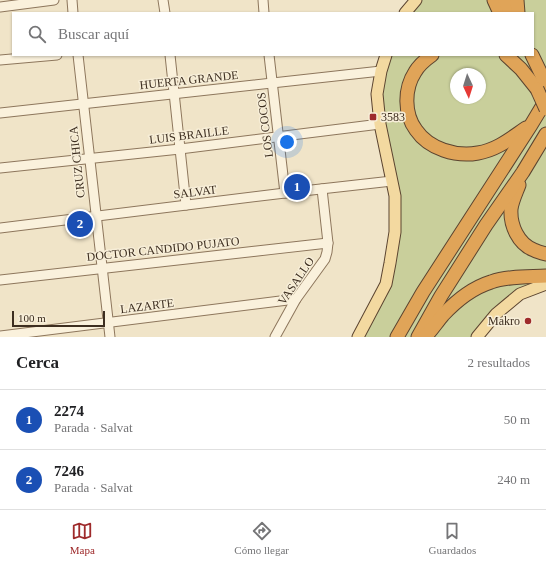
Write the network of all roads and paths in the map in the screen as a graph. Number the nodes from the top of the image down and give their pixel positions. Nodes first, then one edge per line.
1 (54, 0) edge
2 (72, 0) edge
3 (164, 0) edge
4 (263, 0) edge
5 (416, 0) edge
6 (494, 0) edge
7 (505, 0) edge
8 (517, 0) edge
9 (0, 7) edge
10 (73, 12) edge
11 (165, 12) edge
12 (264, 12) edge
13 (406, 12) edge
14 (500, 12) edge
15 (511, 12) edge
16 (518, 12) edge
17 (46, 56) edge
18 (78, 56) edge
19 (170, 56) edge
20 (269, 56) edge
21 (386, 56) edge
22 (430, 56) edge
23 (507, 56) edge
24 (522, 56) edge
25 (534, 59) edge
26 (0, 60) edge
27 (381, 71) junction
28 (272, 83) junction
29 (542, 86) edge
30 (174, 94) junction
31 (546, 100) edge
32 (83, 104) junction
33 (546, 109) edge
34 (0, 113) edge
35 (380, 124) junction
36 (531, 125) junction
37 (546, 134) edge
38 (279, 137) junction
39 (180, 149) junction
40 (89, 158) junction
41 (0, 168) edge
42 (523, 172) junction
43 (392, 181) junction
44 (322, 189) junction
45 (285, 193) junction
46 (186, 205) junction
47 (96, 217) junction
48 (0, 226) edge
49 (328, 243) junction
50 (546, 254) edge
51 (102, 268) junction
52 (546, 276) edge
53 (0, 280) edge
54 (546, 284) edge
55 (296, 299) junction
56 (108, 322) junction
57 (0, 336) edge
58 (110, 337) edge
59 (275, 337) edge
60 (358, 337) edge
61 (397, 337) edge
62 (418, 337) edge
63 (425, 337) edge
64 (477, 337) edge

1 - 9 street
2 - 10 street
3 - 11 street
4 - 12 street
5 - 13 main road
6 - 14 highway
7 - 15 highway
8 - 16 highway
17 - 26 street
18 - 32 street, CRUZ CHICA
19 - 30 street
20 - 28 street, LOS COCOS
21 - 27 main road
22 - 36 highway
23 - 29 highway
24 - 29 highway
25 - 29 highway
27 - 28 street, HUERTA GRANDE
27 - 35 main road
28 - 30 street, HUERTA GRANDE
28 - 38 street, LOS COCOS
29 - 33 highway, bridge
30 - 32 street, HUERTA GRANDE
30 - 39 street
31 - 36 highway
32 - 34 street, HUERTA GRANDE
32 - 40 street, CRUZ CHICA
35 - 38 street, LUIS BRAILLE
35 - 43 main road
36 - 61 highway
37 - 42 highway
38 - 39 street, LUIS BRAILLE
38 - 45 street, LOS COCOS
39 - 40 street, LUIS BRAILLE
39 - 46 street
40 - 41 street, LUIS BRAILLE
40 - 47 street, CRUZ CHICA
42 - 50 highway
42 - 62 highway
43 - 44 street, SALVAT
43 - 60 main road
44 - 45 street, SALVAT
44 - 49 street, VASALLO
45 - 46 street, SALVAT
46 - 47 street, SALVAT
47 - 48 street, SALVAT
47 - 51 street, CRUZ CHICA
49 - 51 street, DOCTOR CANDIDO PUJATO
49 - 55 street, VASALLO
51 - 53 street, DOCTOR CANDIDO PUJATO
51 - 56 street, CRUZ CHICA
52 - 63 highway
54 - 64 main road
55 - 56 street, LAZARTE
55 - 59 street, VASALLO
56 - 57 street, LAZARTE
56 - 58 street, CRUZ CHICA

